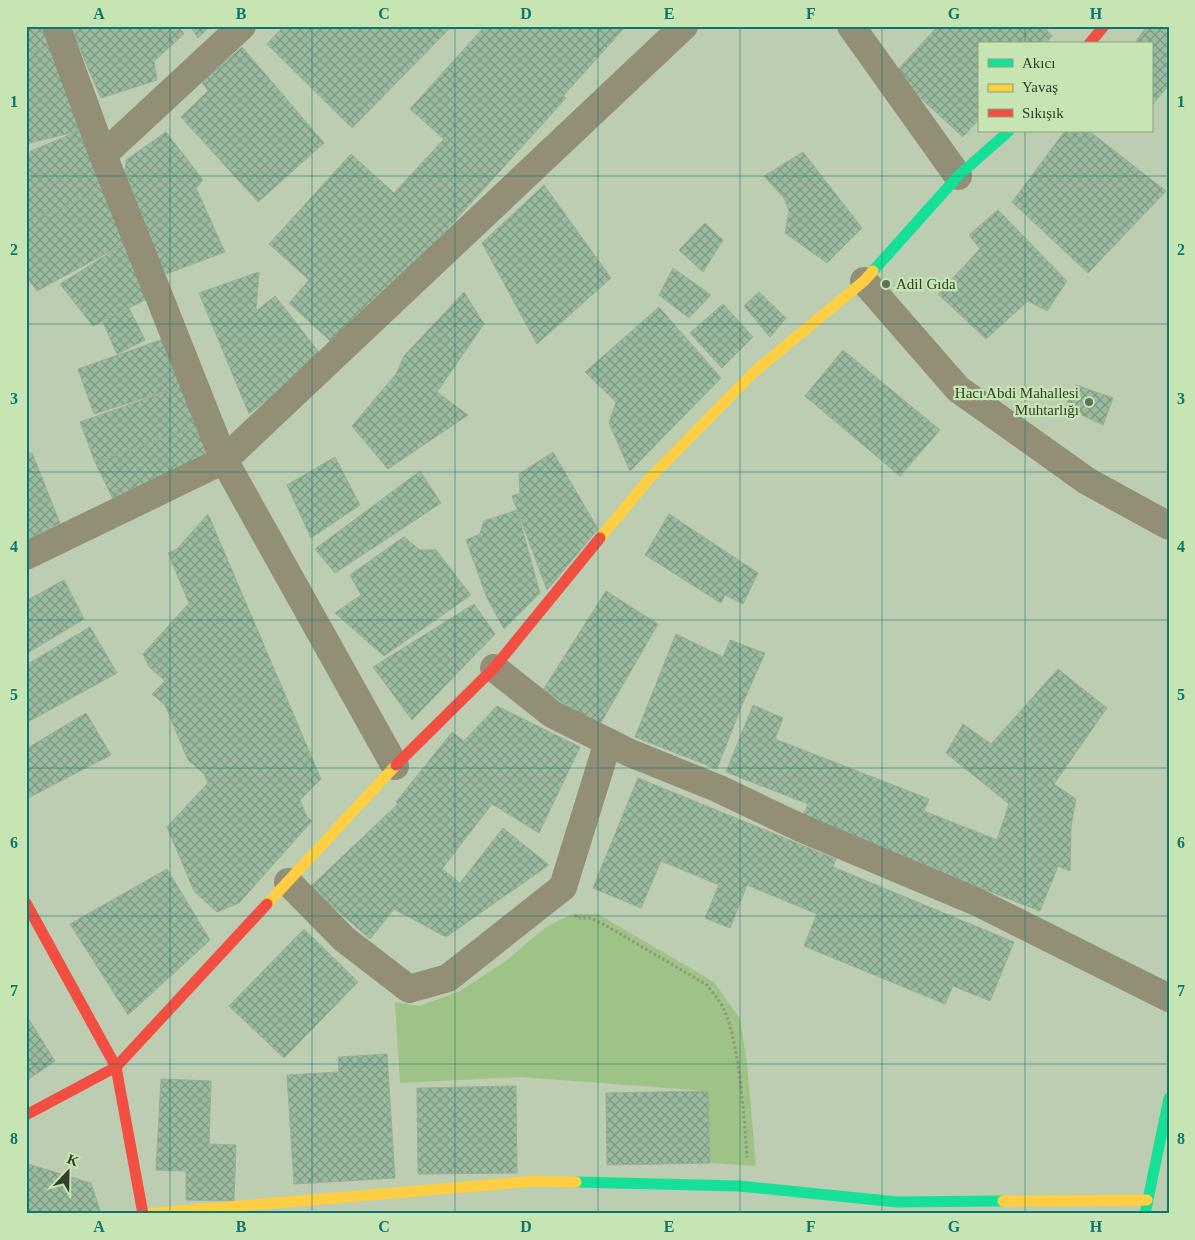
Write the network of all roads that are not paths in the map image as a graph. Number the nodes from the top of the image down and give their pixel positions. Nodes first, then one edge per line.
1 (56, 26) edge
2 (242, 26) edge
3 (684, 26) edge
4 (851, 26) edge
5 (1104, 26) edge
6 (1091, 42) edge
7 (1008, 132) edge
8 (103, 155) junction
9 (958, 176) junction
10 (864, 281) junction
11 (224, 460) junction
12 (1169, 526) edge
13 (26, 556) edge
14 (494, 668) junction
15 (608, 742) junction
16 (395, 766) junction
17 (288, 882) junction
18 (26, 904) edge
19 (1169, 998) edge
20 (116, 1067) junction
21 (1169, 1098) edge
22 (26, 1115) edge
23 (1146, 1200) junction
24 (144, 1214) edge
25 (1145, 1214) edge

1 - 8 street
2 - 8 street
3 - 11 street
4 - 9 street
5 - 6 street
7 - 9 street
8 - 11 street
9 - 10 street
10 - 12 street
10 - 14 street
11 - 13 street
11 - 16 street
14 - 15 street
14 - 16 street
15 - 17 street
15 - 19 street
16 - 17 street
17 - 20 street
18 - 20 street
20 - 22 street
20 - 24 street
21 - 23 street
23 - 24 street
23 - 25 street

